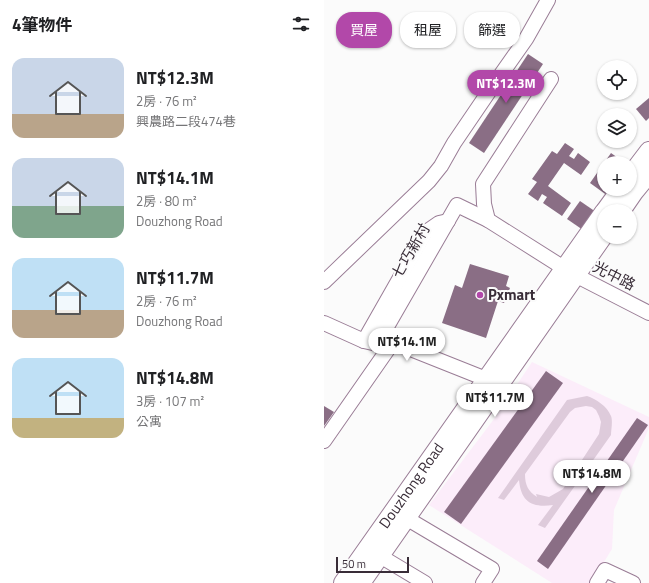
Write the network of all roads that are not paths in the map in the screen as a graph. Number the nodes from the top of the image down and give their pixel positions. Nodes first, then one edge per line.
1 (548, 0) edge
2 (551, 79) dead end
3 (649, 151) edge
4 (637, 172) edge
5 (649, 174) edge
6 (637, 181) edge
7 (619, 196) edge
8 (612, 204) edge
9 (488, 220) junction
10 (597, 224) edge
11 (597, 243) edge
12 (570, 272) junction
13 (324, 282) edge
14 (649, 313) edge
15 (326, 328) edge
16 (370, 342) junction
17 (393, 342) junction
18 (492, 382) junction
19 (324, 442) edge
20 (406, 518) junction
21 (380, 556) junction
22 (343, 583) edge
23 (361, 583) edge
24 (425, 583) edge
25 (483, 583) edge
26 (597, 583) edge
27 (633, 583) edge

1 - 13 street
2 - 9 street
3 - 4 main road, Douzhong Road
5 - 6 main road, Douzhong Road
7 - 8 main road, Douzhong Road
9 - 12 street, 光中路
9 - 16 street, 七巧新村
10 - 12 main road, Douzhong Road
11 - 12 main road, Douzhong Road
12 - 14 street, 光中路
12 - 18 main road, Douzhong Road
15 - 16 street
16 - 17 street
17 - 18 street
17 - 19 street
18 - 20 main road, Douzhong Road
18 - 22 main road, Douzhong Road
20 - 21 main road, Douzhong Road
20 - 25 street
21 - 23 main road, Douzhong Road
21 - 24 street
26 - 27 street

